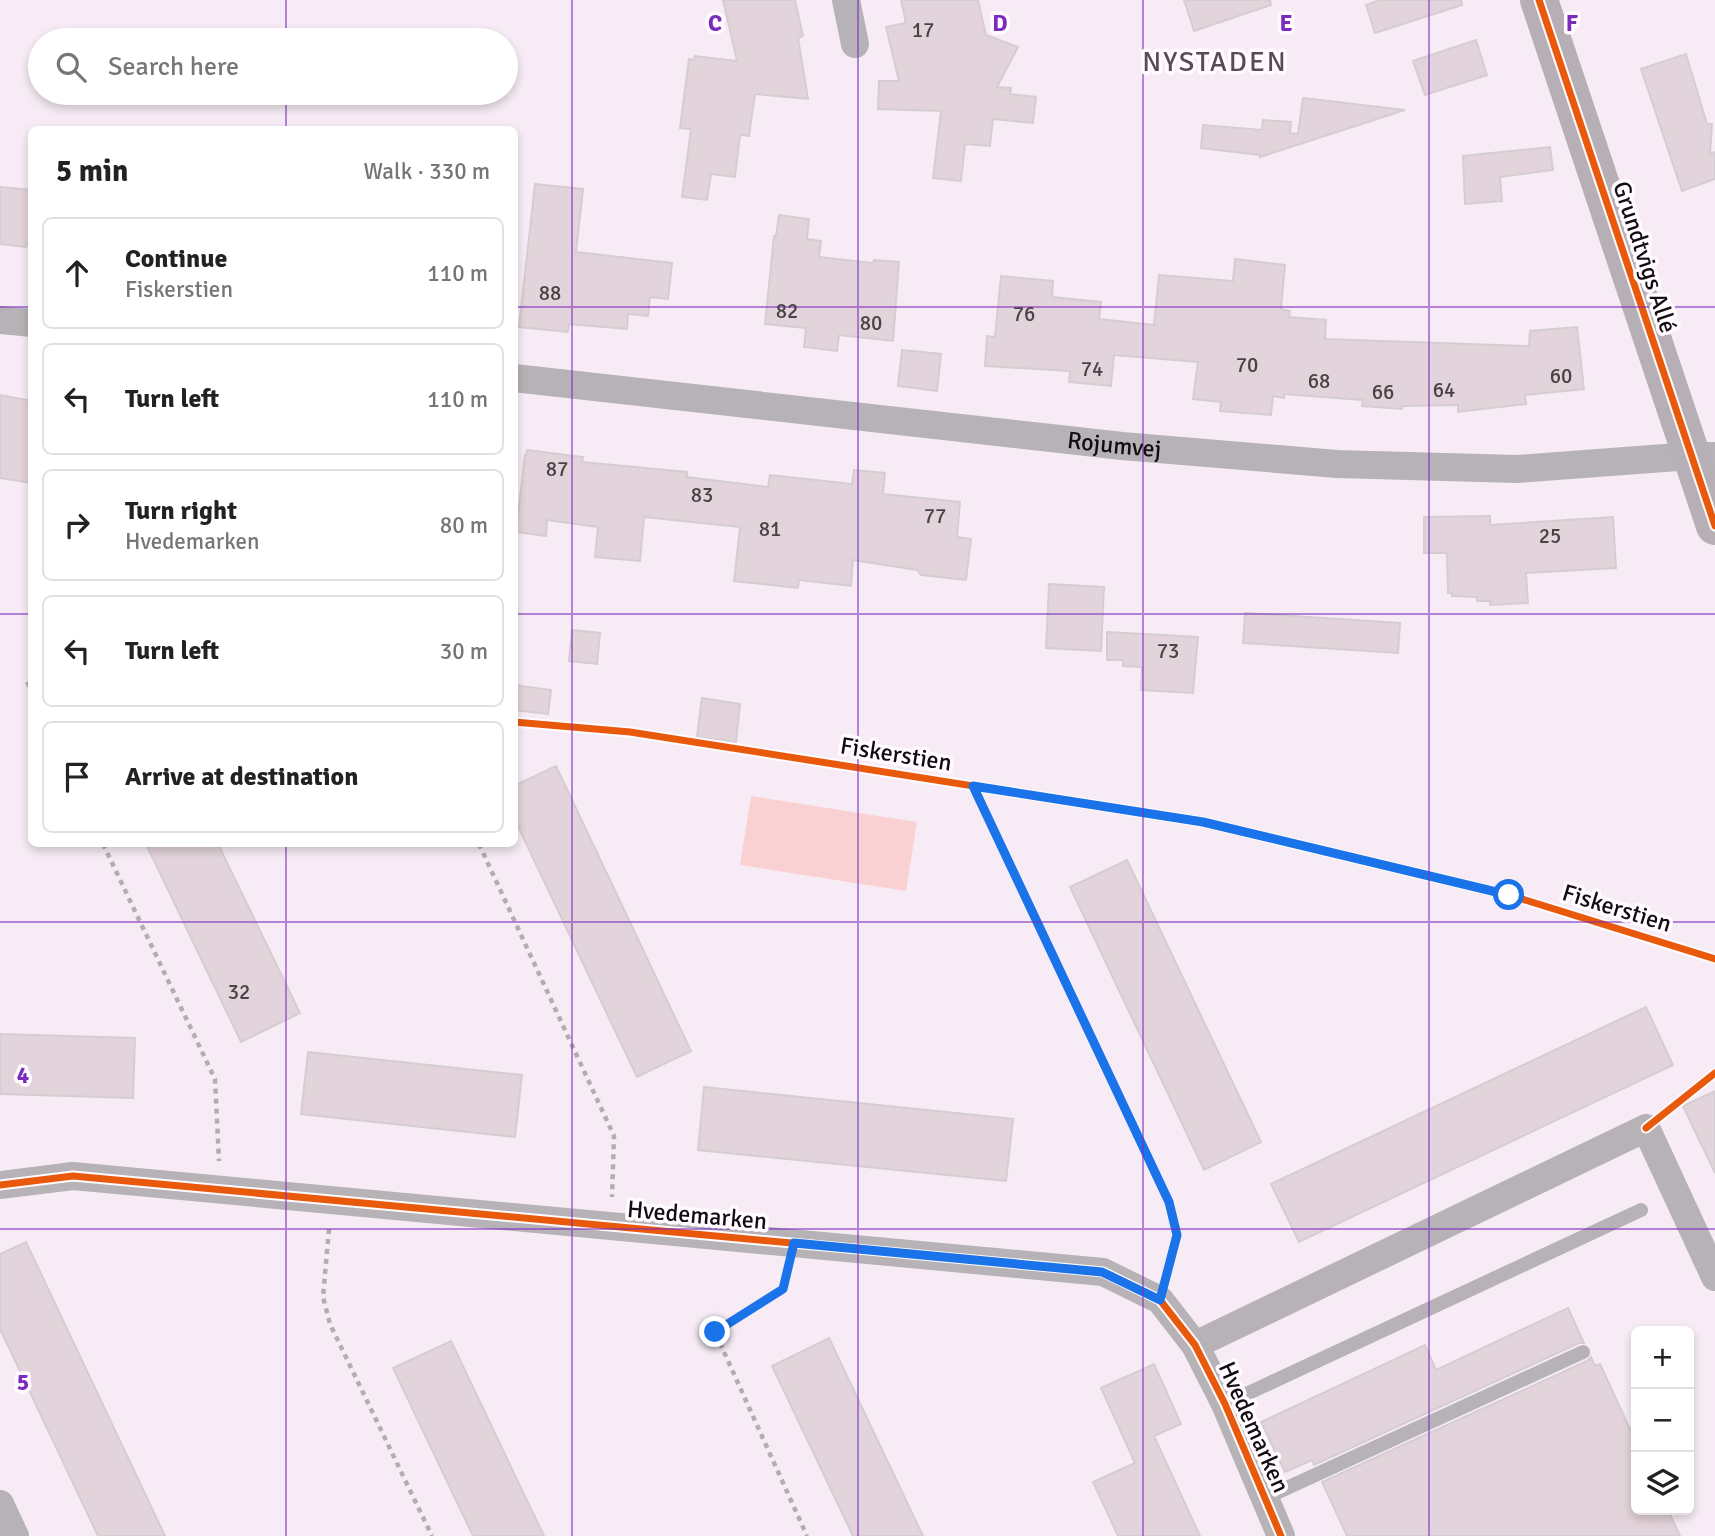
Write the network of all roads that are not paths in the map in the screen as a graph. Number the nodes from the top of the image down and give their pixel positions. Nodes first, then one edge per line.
1 (846, 0) edge
2 (1539, 0) edge
3 (855, 44) dead end
4 (0, 320) edge
5 (28, 323) edge
6 (518, 377) edge
7 (1703, 456) edge
8 (1715, 526) edge
9 (0, 1185) edge
10 (1641, 1210) dead end
11 (1715, 1277) edge
12 (1195, 1345) junction
13 (1583, 1352) dead end
14 (1225, 1404) junction
15 (1265, 1499) junction
16 (0, 1504) edge
17 (15, 1536) edge
18 (1281, 1536) edge

1 - 3 street
2 - 7 street, Grundtvigs Allé
4 - 5 street
6 - 7 street, Rojumvej
7 - 8 street, Grundtvigs Allé
9 - 12 street, Hvedemarken
10 - 14 lane
11 - 12 street, Hvedemarken
12 - 14 street, Hvedemarken
13 - 15 lane
14 - 15 street, Hvedemarken
15 - 18 street, Hvedemarken
16 - 17 street

